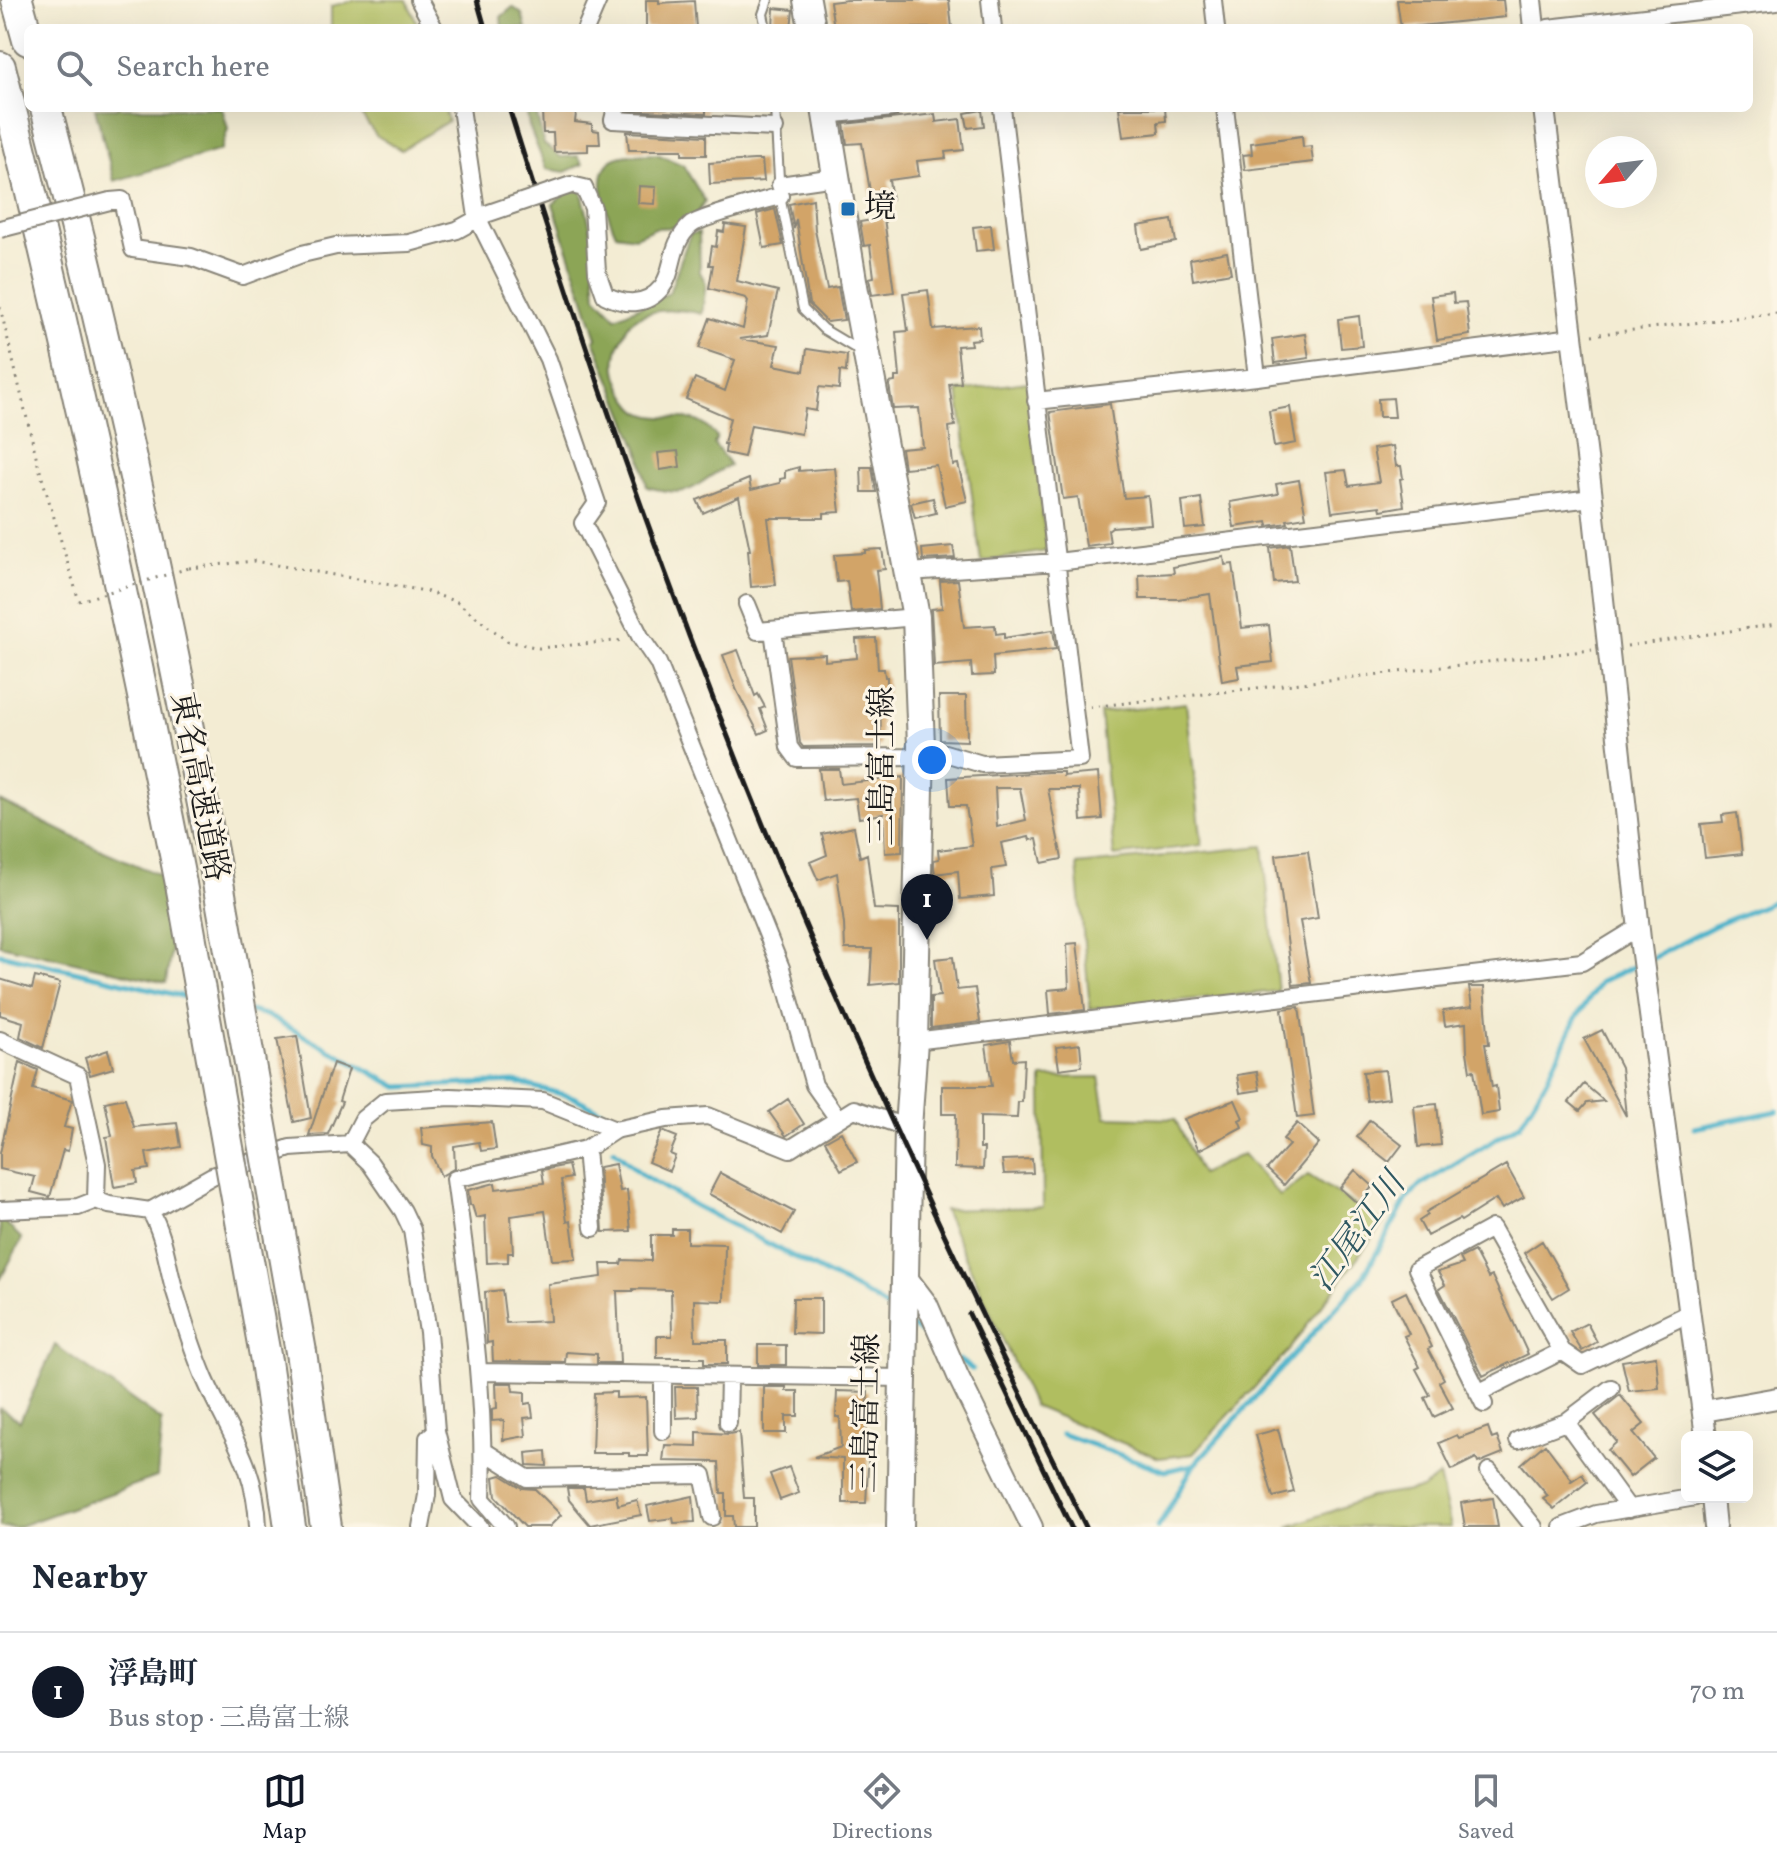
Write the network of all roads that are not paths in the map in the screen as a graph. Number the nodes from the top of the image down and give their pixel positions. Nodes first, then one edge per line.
1 (17, 0) edge
2 (419, 0) edge
3 (598, 0) edge
4 (768, 0) edge
5 (807, 0) edge
6 (990, 0) edge
7 (1213, 0) edge
8 (1531, 0) edge
9 (1777, 2) edge
10 (432, 24) edge
11 (588, 24) edge
12 (765, 24) edge
13 (811, 24) edge
14 (993, 24) edge
15 (1216, 24) edge
16 (1534, 24) edge
17 (1583, 24) edge
18 (24, 25) edge
19 (0, 67) edge
20 (47, 112) edge
21 (462, 112) edge
22 (615, 112) edge
23 (775, 112) edge
24 (825, 112) edge
25 (1002, 112) edge
26 (1225, 112) edge
27 (1545, 112) edge
28 (775, 128) junction
29 (835, 177) junction
30 (780, 190) junction
31 (483, 215) junction
32 (0, 229) edge
33 (1573, 337) junction
34 (867, 356) junction
35 (1257, 377) junction
36 (1036, 401) junction
37 (1592, 498) junction
38 (1057, 562) junction
39 (909, 572) junction
40 (747, 604) dead end
41 (916, 617) junction
42 (773, 630) junction
43 (920, 752) junction
44 (1640, 933) junction
45 (0, 1040) edge
46 (914, 1041) junction
47 (838, 1119) junction
48 (908, 1128) junction
49 (615, 1130) junction
50 (350, 1144) junction
51 (586, 1149) junction
52 (96, 1200) junction
53 (0, 1210) edge
54 (150, 1211) junction
55 (593, 1228) dead end
56 (905, 1275) junction
57 (1690, 1313) junction
58 (1562, 1351) junction
59 (479, 1372) junction
60 (663, 1375) junction
61 (729, 1376) junction
62 (904, 1378) junction
63 (1611, 1388) dead end
64 (1777, 1398) edge
65 (1704, 1411) junction
66 (1566, 1422) junction
67 (728, 1423) dead end
68 (436, 1431) junction
69 (663, 1431) dead end
70 (1706, 1431) edge
71 (1518, 1440) dead end
72 (484, 1451) junction
73 (1489, 1471) dead end
74 (1681, 1500) edge
75 (1713, 1503) edge
76 (1629, 1509) junction
77 (712, 1517) dead end
78 (1605, 1520) edge
79 (258, 1527) edge
80 (290, 1527) edge
81 (326, 1527) edge
82 (421, 1527) edge
83 (480, 1527) edge
84 (506, 1527) edge
85 (900, 1527) edge
86 (1032, 1527) edge
87 (1534, 1527) edge
88 (1562, 1527) edge
89 (1715, 1527) edge

1 - 18 highway
2 - 10 street
3 - 11 street
4 - 12 lane
5 - 13 main road
6 - 14 street
7 - 15 street
8 - 16 street
9 - 17 street
19 - 80 highway, 東名高速道路, bridge
20 - 81 highway, 東名高速道路, bridge
21 - 31 street
22 - 28 street
23 - 28 lane
24 - 29 main road, 三島富士線
25 - 36 street
26 - 35 street
27 - 33 street
28 - 30 lane
29 - 30 street
29 - 34 main road, 三島富士線
30 - 31 street, bridge
30 - 34 lane
31 - 32 street, bridge
31 - 47 street
33 - 35 street
33 - 37 street
34 - 39 main road, 三島富士線
35 - 36 street
36 - 38 street
37 - 38 street
37 - 44 street
38 - 39 street
38 - 43 street
39 - 41 main road, 三島富士線
40 - 42 street
41 - 42 street
41 - 43 main road, 三島富士線
42 - 43 street
43 - 46 main road, 三島富士線
44 - 46 street
44 - 57 street
45 - 52 street
46 - 48 main road, 三島富士線
47 - 48 street
47 - 49 street
48 - 56 main road, 三島富士線
49 - 50 street
49 - 51 street
50 - 54 street
50 - 68 street
51 - 55 street
51 - 59 street
52 - 53 street
52 - 54 street
54 - 79 street
56 - 62 main road, 三島富士線
56 - 86 street
57 - 58 street
57 - 65 street
58 - 58 street
59 - 60 street
59 - 72 street
60 - 61 street
60 - 69 street
61 - 62 street
61 - 67 street
62 - 85 main road, 三島富士線
63 - 66 street
64 - 65 street
65 - 70 street
66 - 71 street
66 - 76 street
68 - 82 street
68 - 83 street
72 - 77 street
72 - 84 street
73 - 87 street
74 - 76 street
75 - 89 street
76 - 78 street
78 - 88 street

